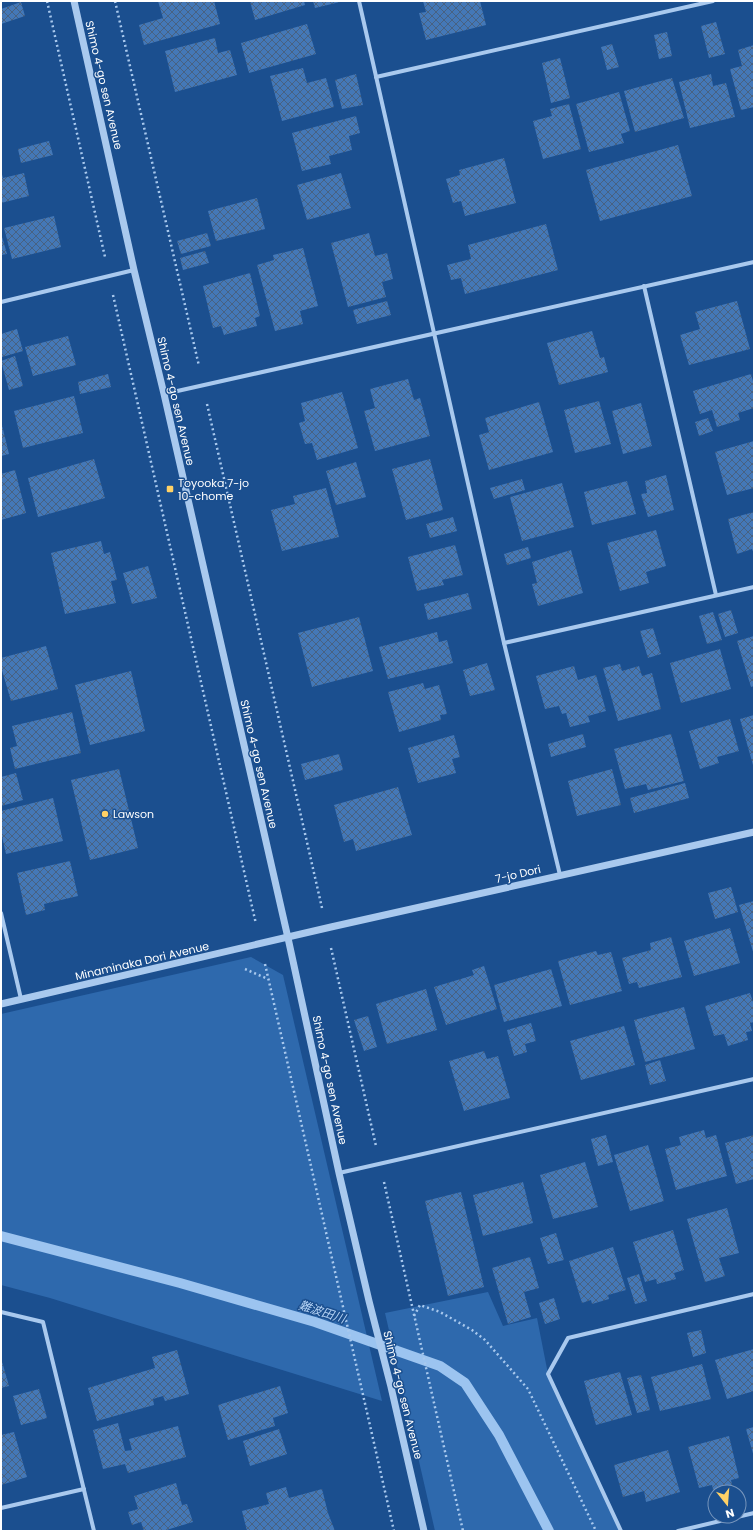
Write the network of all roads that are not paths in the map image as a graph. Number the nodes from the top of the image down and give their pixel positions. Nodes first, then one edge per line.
1 (74, 1) edge
2 (359, 1) edge
3 (713, 1) edge
4 (376, 77) junction
5 (754, 262) edge
6 (134, 270) junction
7 (644, 286) junction
8 (1, 302) edge
9 (435, 333) junction
10 (164, 394) junction
11 (754, 587) edge
12 (716, 595) junction
13 (504, 643) junction
14 (754, 832) edge
15 (560, 875) junction
16 (1, 913) edge
17 (288, 938) junction
18 (21, 1000) junction
19 (1, 1004) edge
20 (754, 1079) edge
21 (339, 1173) junction
22 (754, 1294) edge
23 (1, 1312) edge
24 (84, 1488) junction
25 (1, 1508) edge
26 (754, 1513) edge
27 (94, 1531) edge
28 (424, 1531) edge
29 (621, 1531) edge
30 (678, 1531) edge

1 - 6 street, Shimo 4-go sen Avenue
2 - 4 street
3 - 4 street
4 - 9 street
5 - 7 street
6 - 8 street
6 - 10 street, Shimo 4-go sen Avenue
7 - 9 street
7 - 12 street
9 - 10 street
9 - 13 street
10 - 17 street, Shimo 4-go sen Avenue
11 - 12 street
12 - 13 street
13 - 15 street
14 - 15 street, 7-jo Dori
15 - 17 street, 7-jo Dori
16 - 18 street
17 - 18 street, Minaminaka Dori Avenue
17 - 21 street, Shimo 4-go sen Avenue
18 - 19 street, Minaminaka Dori Avenue
20 - 21 street
21 - 28 street, Shimo 4-go sen Avenue
22 - 29 street
23 - 24 street
24 - 25 street
24 - 27 street
26 - 30 street

